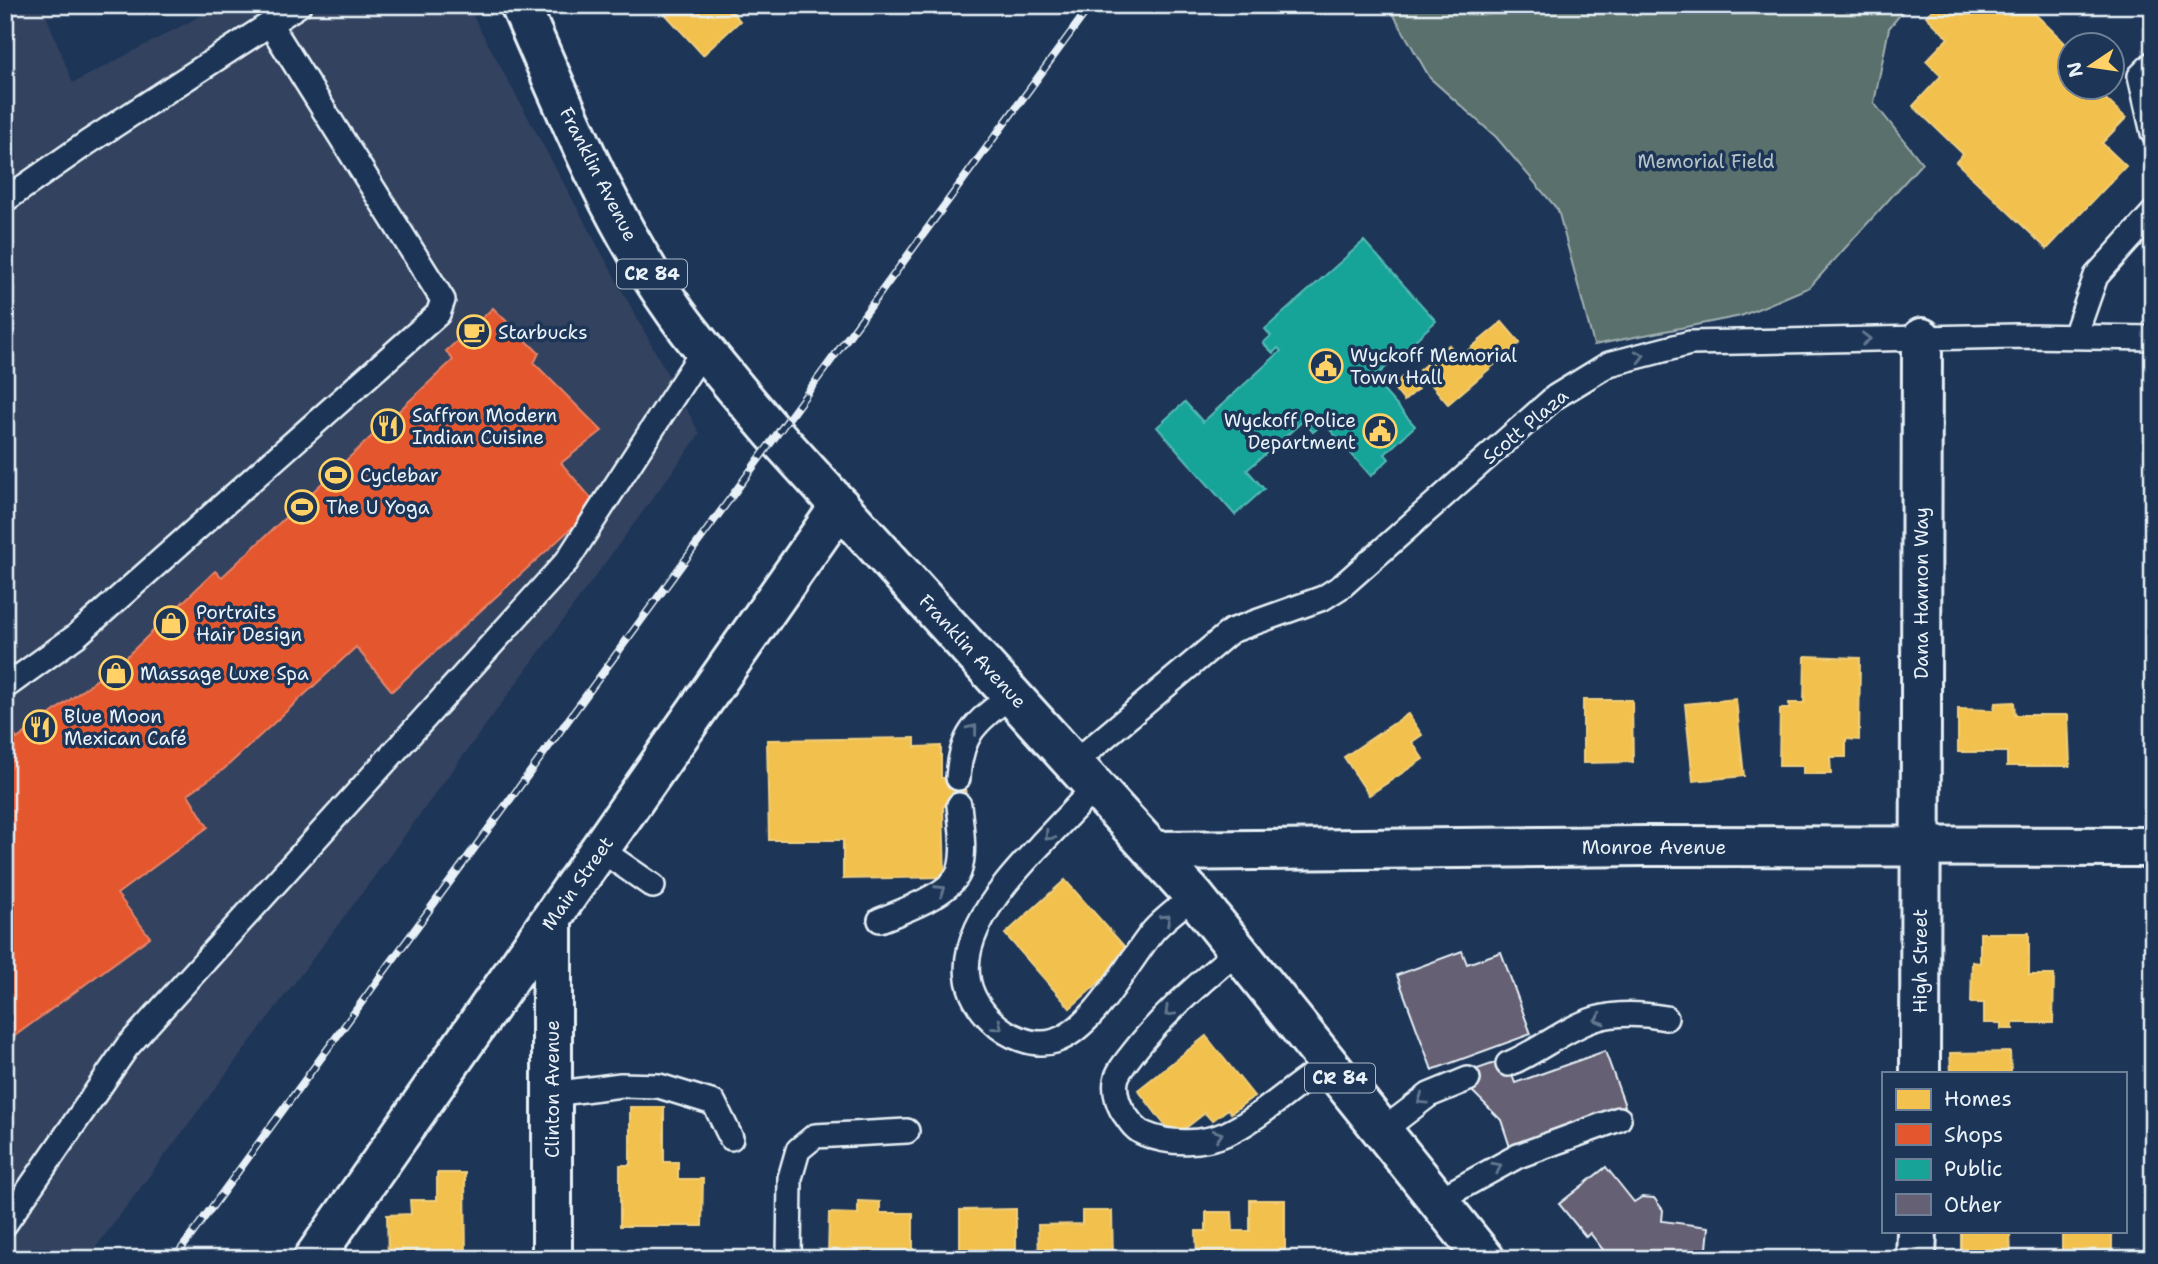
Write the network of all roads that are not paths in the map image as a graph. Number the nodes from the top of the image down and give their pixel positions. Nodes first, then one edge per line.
1 (299, 5) edge
2 (520, 5) edge
3 (270, 24) junction
4 (2153, 63) edge
5 (2153, 134) edge
6 (5, 200) edge
7 (2153, 213) edge
8 (2075, 336) junction
9 (1922, 338) junction
10 (2153, 338) edge
11 (704, 349) junction
12 (840, 506) junction
13 (5, 687) edge
14 (1013, 694) junction
15 (1085, 774) junction
16 (958, 778) dead end
17 (960, 805) dead end
18 (1921, 848) junction
19 (2153, 848) edge
20 (600, 850) junction
21 (1155, 851) junction
22 (653, 886) dead end
23 (1194, 896) junction
24 (552, 919) junction
25 (880, 920) dead end
26 (1238, 950) junction
27 (1666, 1018) dead end
28 (1329, 1064) junction
29 (1508, 1064) dead end
30 (1920, 1072) edge
31 (1468, 1079) dead end
32 (552, 1094) junction
33 (1619, 1119) dead end
34 (907, 1131) dead end
35 (1382, 1131) junction
36 (731, 1138) dead end
37 (1437, 1200) junction
38 (5, 1224) edge
39 (1917, 1232) edge
40 (313, 1259) edge
41 (552, 1259) edge
42 (789, 1259) edge
43 (1485, 1259) edge
44 (1916, 1259) edge

1 - 3 lane
2 - 11 street, Franklin Avenue / CR 84
3 - 6 lane
3 - 13 lane
4 - 5 lane
7 - 8 lane
8 - 9 lane, Scott Plaza
8 - 10 lane, Scott Plaza
15 -> 9 lane, Scott Plaza
9 - 18 street, Dana Hannon Way
11 - 12 street, Franklin Avenue / CR 84
11 - 38 lane
12 - 14 street, Franklin Avenue / CR 84
12 - 20 street, Main Street
14 - 15 street, Franklin Avenue / CR 84
16 -> 14 lane
15 - 21 street, Franklin Avenue / CR 84
15 -> 23 lane, Scott Plaza
25 -> 17 lane
18 - 19 street, Monroe Avenue
18 - 21 street, Monroe Avenue
18 - 30 street, High Street
20 - 22 lane
20 - 24 street, Main Street
21 - 23 street, Franklin Avenue / CR 84
23 - 26 street, Franklin Avenue / CR 84
24 - 32 street, Clinton Avenue
24 - 40 street, Main Street
26 - 28 street, Franklin Avenue / CR 84
26 -> 28 lane
27 -> 29 lane
28 - 35 street, Franklin Avenue / CR 84
31 -> 35 lane
32 - 36 lane
32 - 41 street, Clinton Avenue
37 -> 33 lane
34 - 42 lane
35 - 37 street, Franklin Avenue / CR 84
37 - 43 street, Franklin Avenue / CR 84
39 - 44 street

